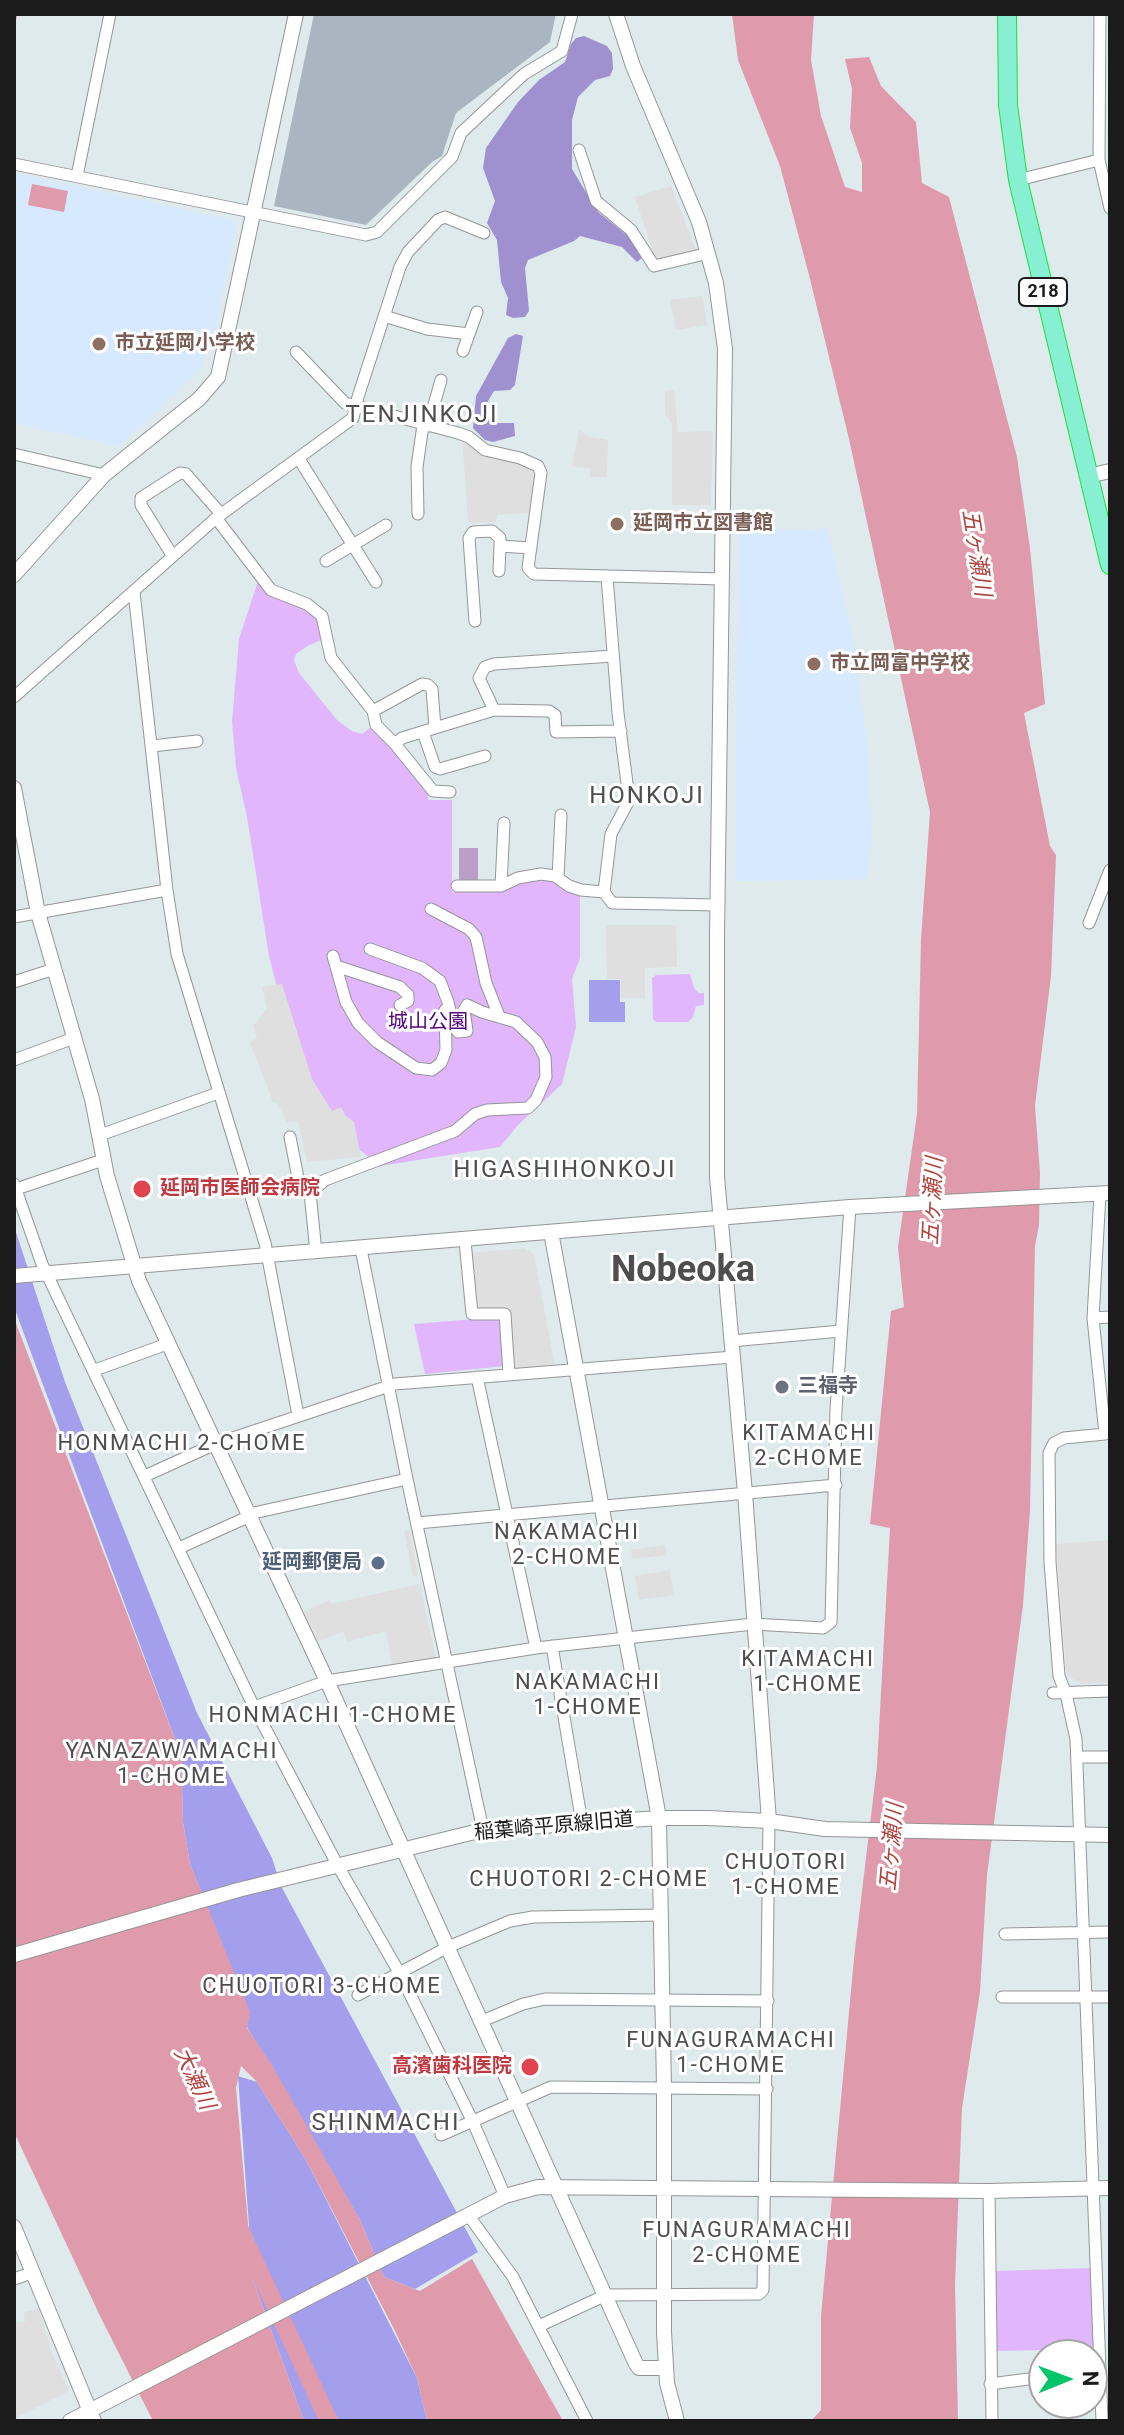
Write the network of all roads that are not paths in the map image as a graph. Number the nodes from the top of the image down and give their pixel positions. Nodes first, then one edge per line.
1 (110, 14) edge
2 (296, 14) edge
3 (572, 14) edge
4 (616, 14) edge
5 (1007, 14) edge
6 (1100, 14) edge
7 (1105, 88) edge
8 (579, 150) dead end
9 (1099, 160) junction
10 (14, 164) edge
11 (77, 176) junction
12 (1018, 180) junction
13 (1110, 208) edge
14 (255, 214) junction
15 (484, 233) dead end
16 (709, 253) junction
17 (477, 312) dead end
18 (384, 316) junction
19 (469, 334) junction
20 (463, 351) dead end
21 (296, 352) dead end
22 (441, 380) dead end
23 (356, 407) junction
24 (425, 425) junction
25 (14, 454) edge
26 (299, 459) junction
27 (1110, 471) edge
28 (104, 475) junction
29 (1088, 476) junction
30 (418, 514) dead end
31 (218, 516) junction
32 (386, 525) dead end
33 (353, 545) junction
34 (500, 546) junction
35 (531, 548) junction
36 (172, 555) junction
37 (326, 561) dead end
38 (1110, 565) edge
39 (499, 571) dead end
40 (14, 575) edge
41 (607, 577) junction
42 (722, 579) junction
43 (376, 582) dead end
44 (134, 592) junction
45 (475, 621) dead end
46 (613, 656) junction
47 (14, 697) edge
48 (494, 710) junction
49 (373, 711) junction
50 (435, 728) junction
51 (621, 731) junction
52 (423, 732) junction
53 (197, 741) dead end
54 (395, 744) junction
55 (152, 746) junction
56 (485, 756) dead end
57 (14, 788) edge
58 (450, 792) dead end
59 (561, 815) dead end
60 (17, 821) edge
61 (504, 823) dead end
62 (1110, 870) edge
63 (558, 878) junction
64 (457, 886) dead end
65 (501, 886) junction
66 (167, 890) junction
67 (604, 892) junction
68 (718, 905) junction
69 (431, 909) dead end
70 (38, 913) junction
71 (14, 917) edge
72 (1089, 923) dead end
73 (370, 949) dead end
74 (54, 969) junction
75 (14, 982) edge
76 (442, 984) junction
77 (400, 1005) dead end
78 (499, 1016) junction
79 (74, 1038) junction
80 (14, 1060) edge
81 (218, 1093) junction
82 (100, 1135) junction
83 (290, 1137) dead end
84 (103, 1160) junction
85 (15, 1187) edge
86 (310, 1193) junction
87 (1105, 1193) edge
88 (850, 1207) junction
89 (720, 1219) junction
90 (551, 1232) junction
91 (465, 1241) junction
92 (361, 1249) junction
93 (316, 1252) junction
94 (267, 1255) junction
95 (136, 1268) junction
96 (41, 1274) junction
97 (14, 1276) edge
98 (1110, 1317) edge
99 (1093, 1318) junction
100 (841, 1331) junction
101 (731, 1341) junction
102 (167, 1344) junction
103 (733, 1357) junction
104 (576, 1369) junction
105 (95, 1370) junction
106 (509, 1374) junction
107 (477, 1377) junction
108 (388, 1386) junction
109 (298, 1415) junction
110 (215, 1444) junction
111 (145, 1476) junction
112 (407, 1479) junction
113 (836, 1485) junction
114 (745, 1493) junction
115 (602, 1507) junction
116 (250, 1515) junction
117 (507, 1516) junction
118 (417, 1523) junction
119 (179, 1548) junction
120 (753, 1624) junction
121 (627, 1638) junction
122 (552, 1646) junction
123 (536, 1648) junction
124 (446, 1663) junction
125 (327, 1681) junction
126 (1110, 1691) edge
127 (1053, 1693) dead end
128 (1066, 1694) junction
129 (254, 1707) junction
130 (1077, 1757) junction
131 (1110, 1757) edge
132 (659, 1818) junction
133 (769, 1821) junction
134 (582, 1823) junction
135 (483, 1830) junction
136 (1079, 1834) junction
137 (1110, 1835) edge
138 (404, 1851) junction
139 (338, 1866) junction
140 (662, 1915) junction
141 (1110, 1932) edge
142 (1083, 1933) junction
143 (1005, 1934) dead end
144 (448, 1947) junction
145 (14, 1955) edge
146 (400, 1974) junction
147 (358, 1995) dead end
148 (1002, 1997) dead end
149 (1086, 1997) junction
150 (1110, 1997) edge
151 (663, 2000) junction
152 (768, 2001) junction
153 (482, 2021) junction
154 (664, 2088) junction
155 (767, 2089) junction
156 (518, 2101) junction
157 (473, 2122) junction
158 (441, 2135) dead end
159 (554, 2185) junction
160 (663, 2188) junction
161 (766, 2188) junction
162 (1110, 2188) edge
163 (1094, 2189) junction
164 (986, 2191) junction
165 (505, 2196) junction
166 (467, 2217) junction
167 (14, 2227) edge
168 (34, 2272) junction
169 (14, 2279) edge
170 (664, 2293) junction
171 (606, 2295) junction
172 (539, 2326) junction
173 (1100, 2339) edge
174 (666, 2368) junction
175 (1028, 2379) edge
176 (990, 2384) junction
177 (94, 2413) edge
178 (674, 2420) edge
179 (70, 2421) edge
180 (587, 2421) edge
181 (992, 2421) edge

1 - 11 street
2 - 14 street
3 - 14 street
4 - 16 street
5 - 12 highway, 218
6 - 7 street
7 - 9 street
8 - 16 street
9 - 12 street
9 - 13 street
10 - 11 street
11 - 14 street
12 - 29 highway, 218
14 - 28 street
15 - 18 street
16 - 42 street
17 - 19 street
18 - 19 street
18 - 23 street
19 - 20 street
21 - 23 street
22 - 24 street
23 - 24 street
23 - 26 street
24 - 30 street
24 - 35 street
25 - 28 street
26 - 31 street
26 - 33 street
27 - 29 street
28 - 40 street
29 - 38 highway, 218
31 - 36 street
31 - 36 street
31 - 49 street
32 - 33 street
33 - 37 street
33 - 43 street
34 - 35 street
34 - 39 street
34 - 45 street
35 - 41 street
36 - 44 street
41 - 42 street
41 - 46 street
42 - 68 street
44 - 47 street
44 - 55 street
46 - 48 street
46 - 51 street
48 - 50 street
48 - 51 street
49 - 50 street
49 - 54 street
50 - 52 street
51 - 67 street
52 - 54 street
52 - 56 street
53 - 55 street
54 - 58 street
55 - 66 street
57 - 60 street
59 - 63 street
60 - 70 street
61 - 65 street
62 - 72 street
63 - 65 street
63 - 67 street
64 - 65 street
66 - 70 street
66 - 81 street
67 - 68 street
68 - 89 street
69 - 78 street
70 - 71 street
70 - 74 street
73 - 76 street
74 - 75 street
74 - 79 street
76 - 77 street
76 - 78 street
78 - 86 street
79 - 80 street
79 - 82 street
81 - 82 street
81 - 94 street
82 - 84 street
83 - 86 street
84 - 85 street
84 - 95 street
85 - 96 street
86 - 93 street
87 - 88 street
87 - 99 street
88 - 89 street
88 - 100 street
89 - 90 street
89 - 101 street
90 - 91 street
90 - 104 street
91 - 92 street
91 - 106 street
92 - 93 street
92 - 108 street
93 - 94 street
94 - 95 street
94 - 109 street
95 - 96 street
95 - 102 street
96 - 97 street
96 - 105 street
98 - 99 street
99 - 128 street
100 - 101 street
100 - 113 street
101 - 103 street
102 - 105 street
102 - 110 street
103 - 104 street
103 - 114 street
104 - 106 street
104 - 115 street
105 - 111 street
106 - 107 street
107 - 108 street
107 - 117 street
108 - 109 street
108 - 112 street
109 - 110 street
110 - 111 street
110 - 116 street
111 - 119 street
112 - 116 street
112 - 118 street
113 - 114 street
113 - 120 street
114 - 115 street
114 - 120 street
115 - 117 street
115 - 121 street
116 - 119 street
116 - 125 street
117 - 118 street
117 - 123 street
118 - 124 street
119 - 129 street
120 - 121 street
120 - 133 street
121 - 122 street
121 - 132 street
122 - 123 street
122 - 134 street
123 - 124 street
124 - 125 street
124 - 135 street
125 - 129 street
125 - 138 street
126 - 128 street
127 - 128 street
128 - 130 street
129 - 139 street
130 - 131 street
130 - 136 street
132 - 133 street, 稲葉崎平原線旧道
132 - 134 street, 稲葉崎平原線旧道
132 - 140 street
133 - 136 street, 稲葉崎平原線旧道
133 - 152 street
134 - 135 street, 稲葉崎平原線旧道
135 - 138 street, 稲葉崎平原線旧道
136 - 137 street, 稲葉崎平原線旧道
136 - 142 street
138 - 139 street, 稲葉崎平原線旧道
138 - 144 street
139 - 145 street, 稲葉崎平原線旧道
139 - 146 street
140 - 144 street
140 - 151 street
141 - 142 street
142 - 143 street
142 - 149 street
144 - 146 street
144 - 153 street
146 - 147 street
146 - 157 street
148 - 149 street
149 - 150 street
149 - 163 street
151 - 152 street
151 - 153 street
151 - 154 street
152 - 155 street
153 - 156 street
154 - 155 street
154 - 156 street
154 - 160 street
155 - 161 street
156 - 157 street
156 - 159 street
157 - 158 street
157 - 165 street
159 - 160 street
159 - 165 street
159 - 171 street
160 - 161 street
160 - 170 street
161 - 164 street
161 - 170 street
162 - 163 street
163 - 164 street
163 - 173 street
164 - 176 street
165 - 166 street
166 - 172 street
166 - 177 street
167 - 168 street
168 - 169 street
168 - 177 street
170 - 171 street
170 - 174 street
171 - 172 street
171 - 174 street
172 - 180 street
174 - 178 street
175 - 176 street
176 - 181 street
177 - 179 street

